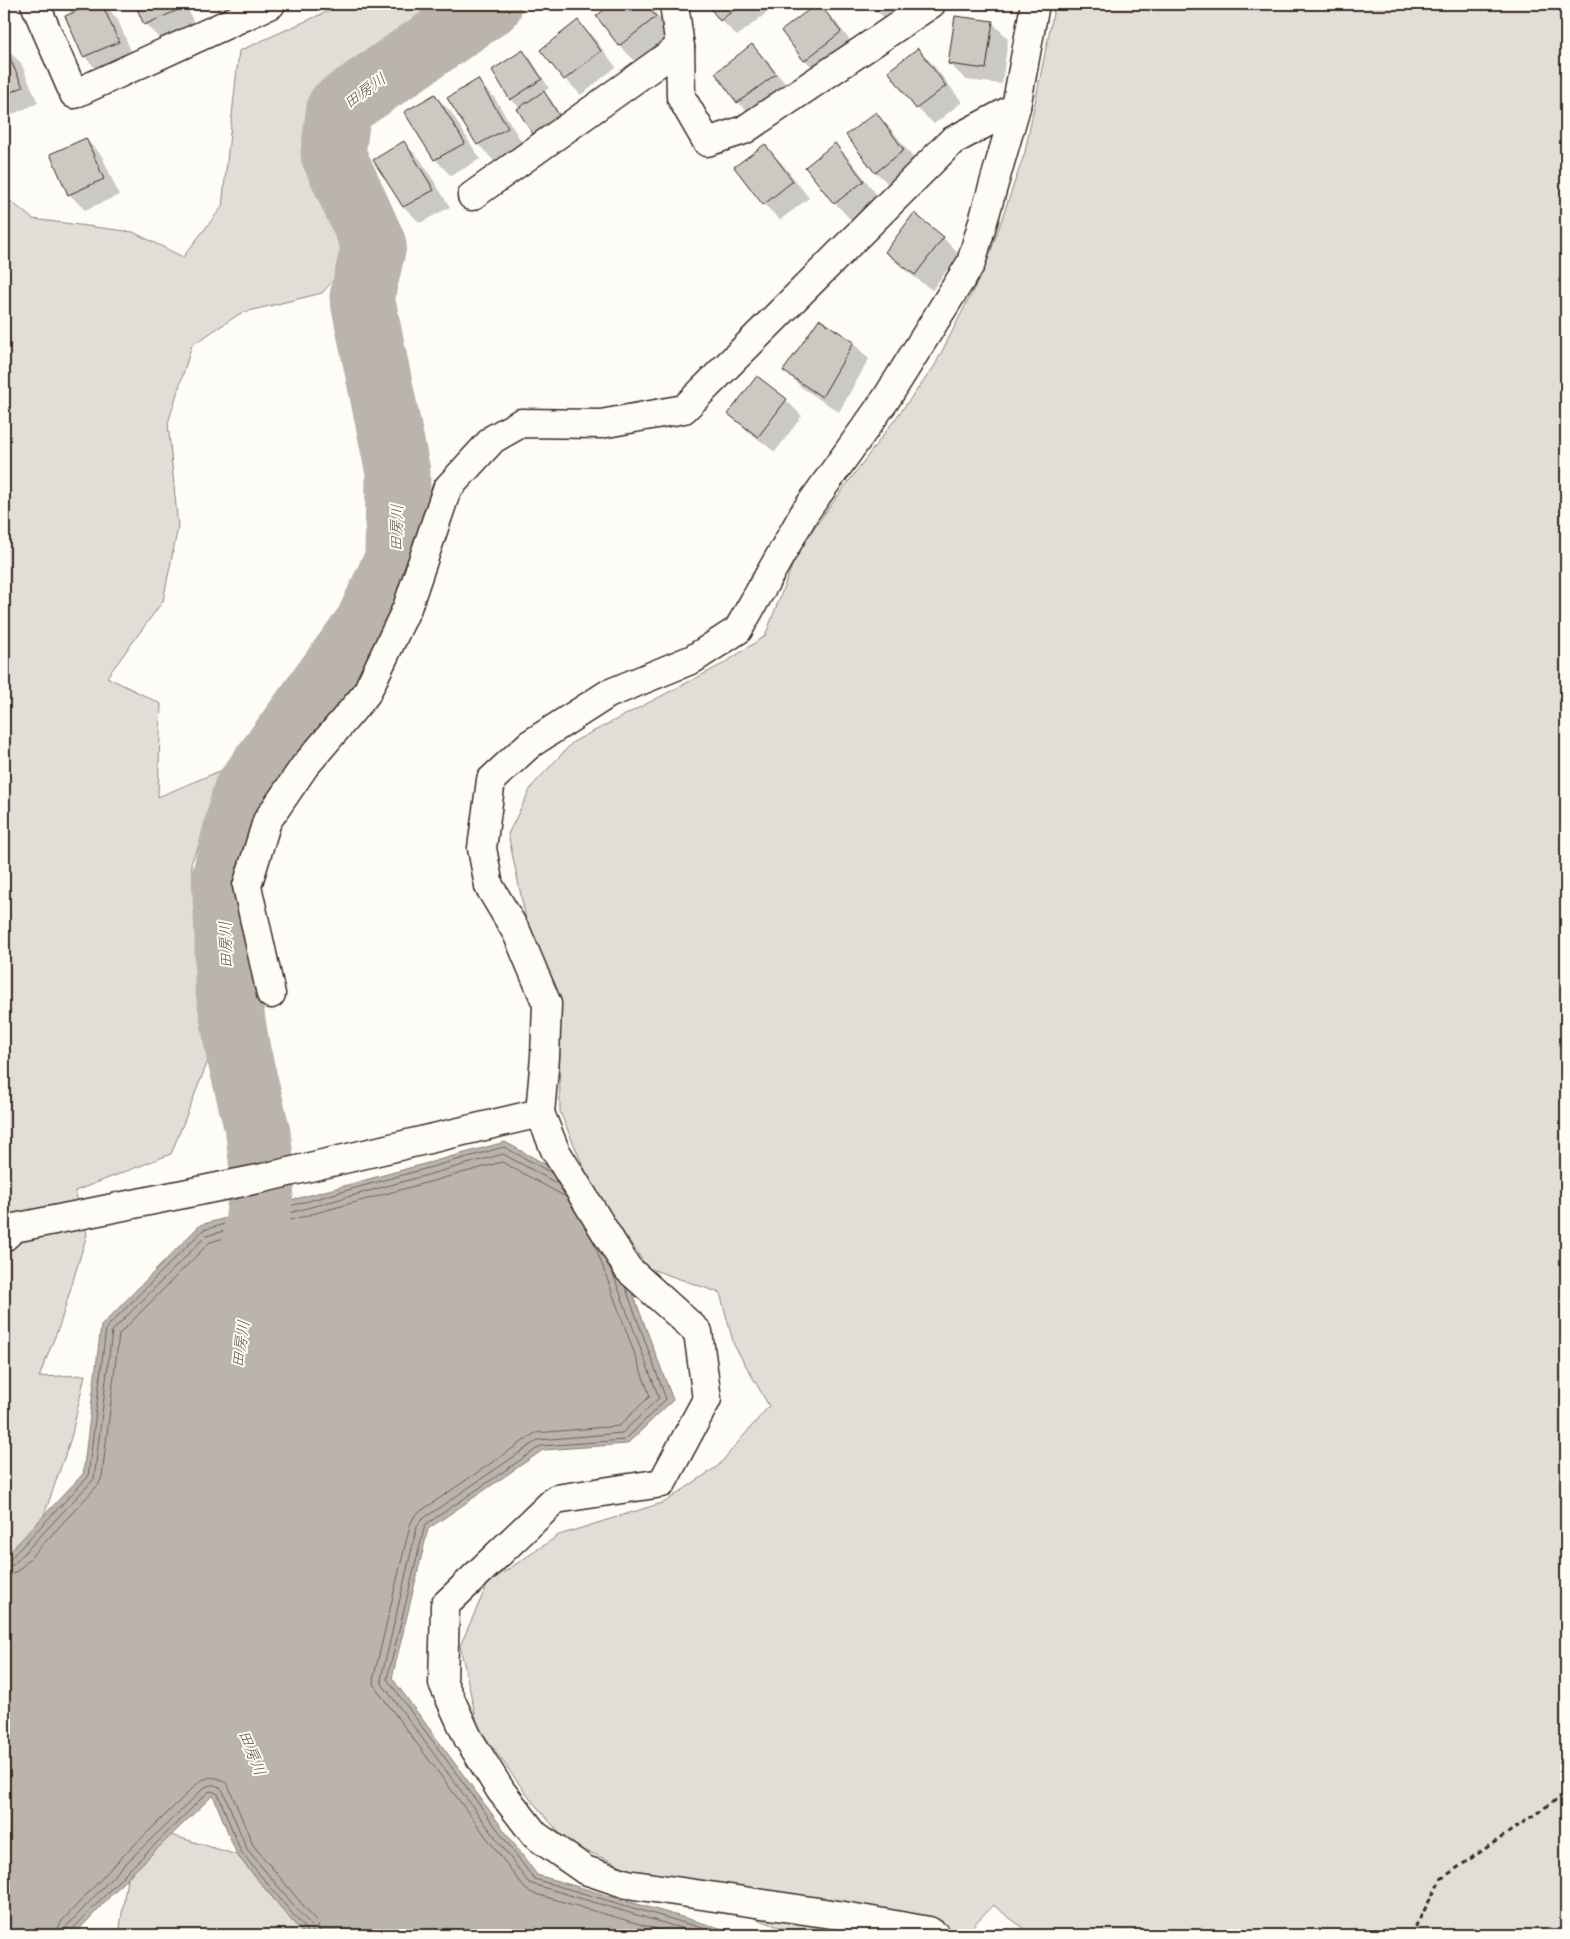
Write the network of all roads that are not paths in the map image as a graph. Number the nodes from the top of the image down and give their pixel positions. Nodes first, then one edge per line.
1 (35, 4) edge
2 (271, 4) edge
3 (674, 4) edge
4 (931, 4) edge
5 (1035, 4) edge
6 (680, 46) junction
7 (1016, 107) junction
8 (472, 196) dead end
9 (270, 994) dead end
10 (540, 1113) junction
11 (4, 1237) edge
12 (935, 1935) edge

1 - 2 street
3 - 6 street
4 - 6 street
5 - 7 street
6 - 8 street
7 - 9 street
7 - 10 street
10 - 11 street
10 - 12 street

